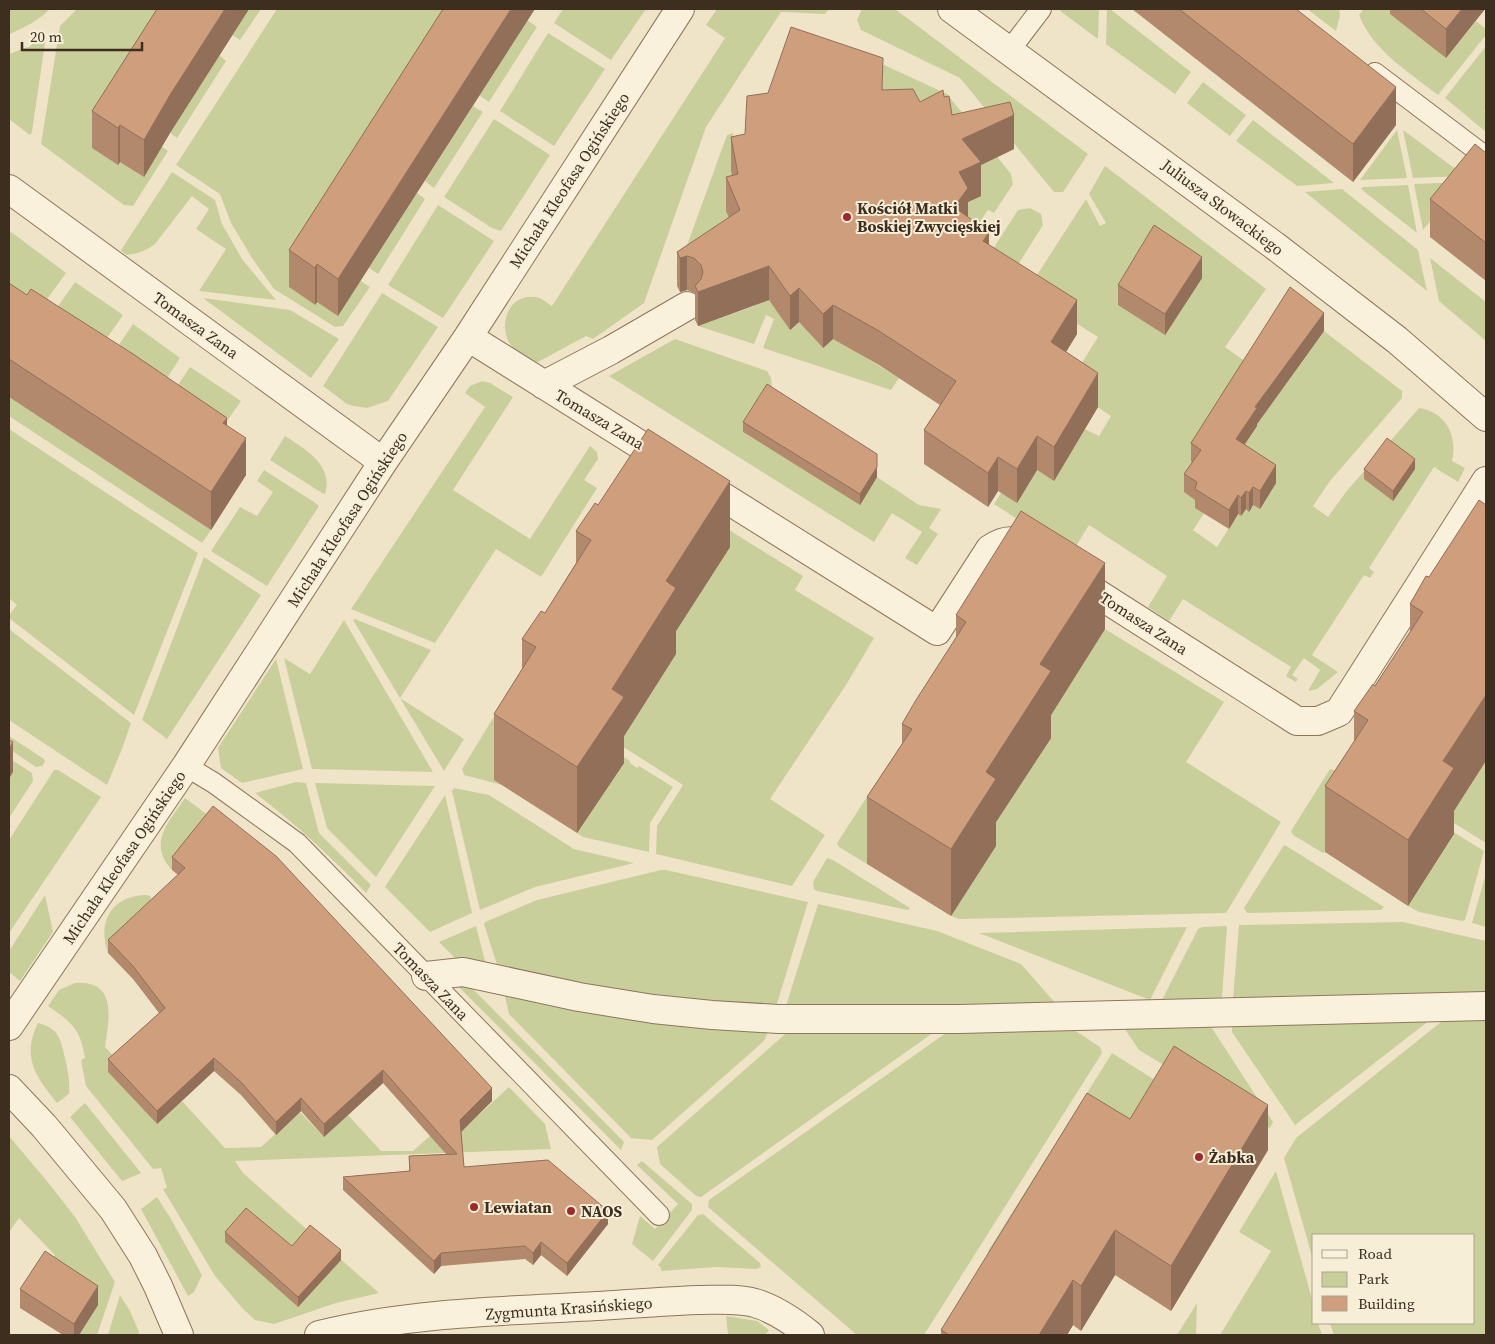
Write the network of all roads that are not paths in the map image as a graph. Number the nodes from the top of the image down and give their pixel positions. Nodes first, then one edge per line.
1 (680, 9) edge
2 (952, 9) edge
3 (1041, 9) edge
4 (1009, 51) junction
5 (1363, 63) edge
6 (1486, 157) edge
7 (9, 189) edge
8 (687, 306) dead end
9 (468, 337) junction
10 (544, 385) junction
11 (1486, 417) edge
12 (383, 462) junction
13 (1486, 481) edge
14 (186, 766) junction
15 (426, 976) junction
16 (1486, 1006) edge
17 (9, 1026) edge
18 (9, 1089) edge
19 (659, 1214) dead end
20 (179, 1335) edge
21 (319, 1335) edge
22 (810, 1335) edge

1 - 9 street, Michała Kleofasa Ogińskiego
2 - 4 street, Juliusza Słowackiego
3 - 4 lane
4 - 11 street, Juliusza Słowackiego
5 - 6 lane
7 - 12 street, Tomasza Zana
8 - 10 street
9 - 10 street, Tomasza Zana
9 - 12 street, Michała Kleofasa Ogińskiego
10 - 13 street, Tomasza Zana
12 - 14 street, Michała Kleofasa Ogińskiego
14 - 15 lane, Tomasza Zana
14 - 17 street, Michała Kleofasa Ogińskiego
15 - 16 street
15 - 19 lane, Tomasza Zana
18 - 20 street
21 - 22 street, Zygmunta Krasińskiego

